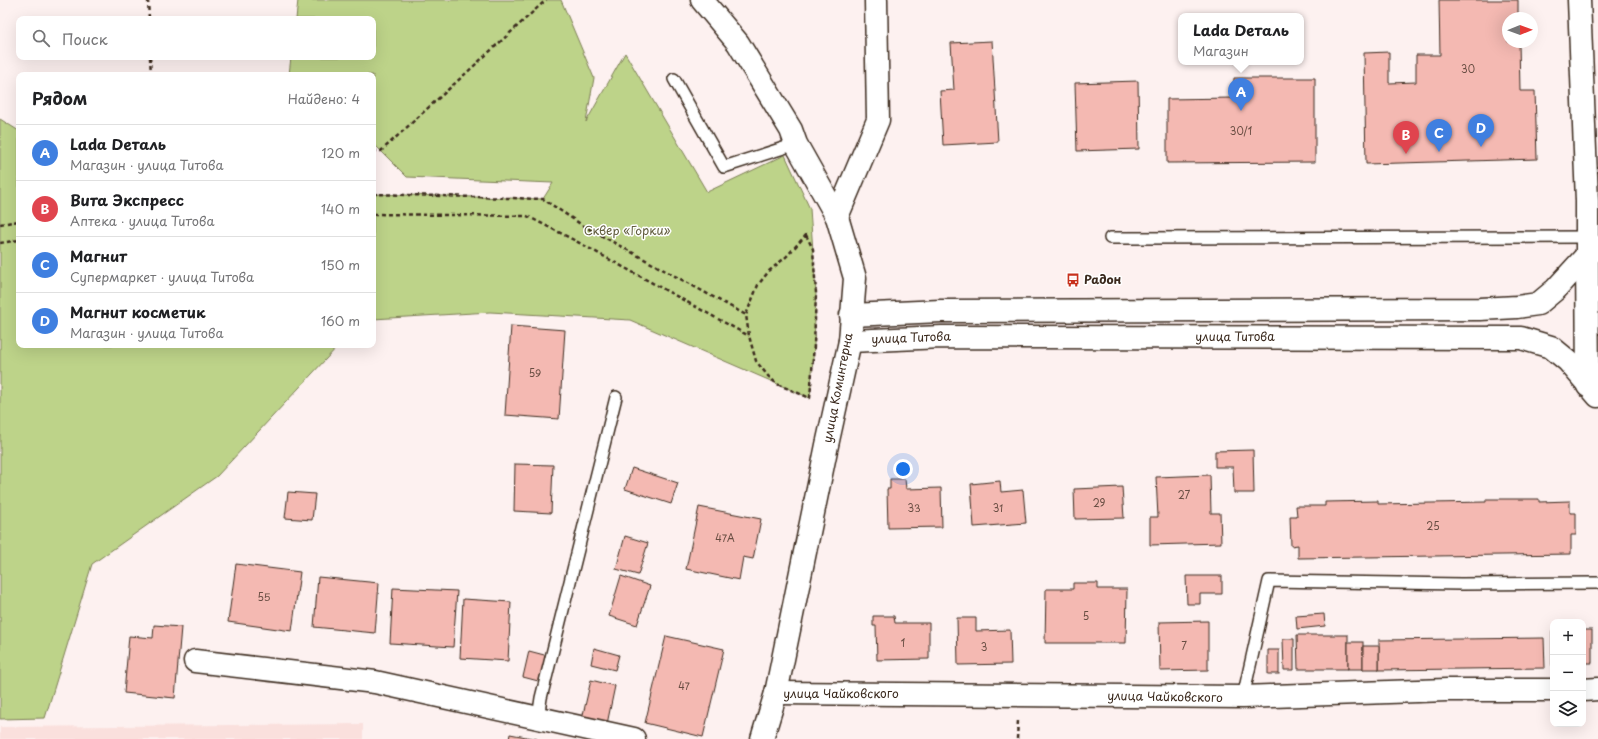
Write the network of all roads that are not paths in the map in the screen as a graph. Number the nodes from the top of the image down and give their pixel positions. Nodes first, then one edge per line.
1 (702, 0) edge
2 (876, 0) edge
3 (1579, 0) edge
4 (674, 78) dead end
5 (796, 144) junction
6 (1592, 210) edge
7 (837, 217) junction
8 (1110, 238) dead end
9 (1593, 244) edge
10 (851, 315) junction
11 (850, 341) junction
12 (1593, 391) edge
13 (616, 397) dead end
14 (1598, 583) edge
15 (195, 661) dead end
16 (1598, 689) edge
17 (1550, 690) edge
18 (1586, 690) edge
19 (776, 693) junction
20 (1242, 697) junction
21 (538, 718) junction
22 (634, 739) edge
23 (762, 739) edge

1 - 5 street, улица Коминтерна
2 - 7 street
3 - 6 street
4 - 5 lane
5 - 7 street, улица Коминтерна
6 - 9 street
7 - 10 street, улица Коминтерна
8 - 9 lane
9 - 10 street, улица Титова
9 - 12 street
10 - 11 street, улица Коминтерна
11 - 12 street, улица Титова
11 - 19 street, улица Коминтерна
13 - 21 lane
14 - 20 lane
15 - 21 street
16 - 18 street
17 - 20 street, улица Чайковского
19 - 20 street, улица Чайковского
19 - 23 street, улица Коминтерна
21 - 22 street

